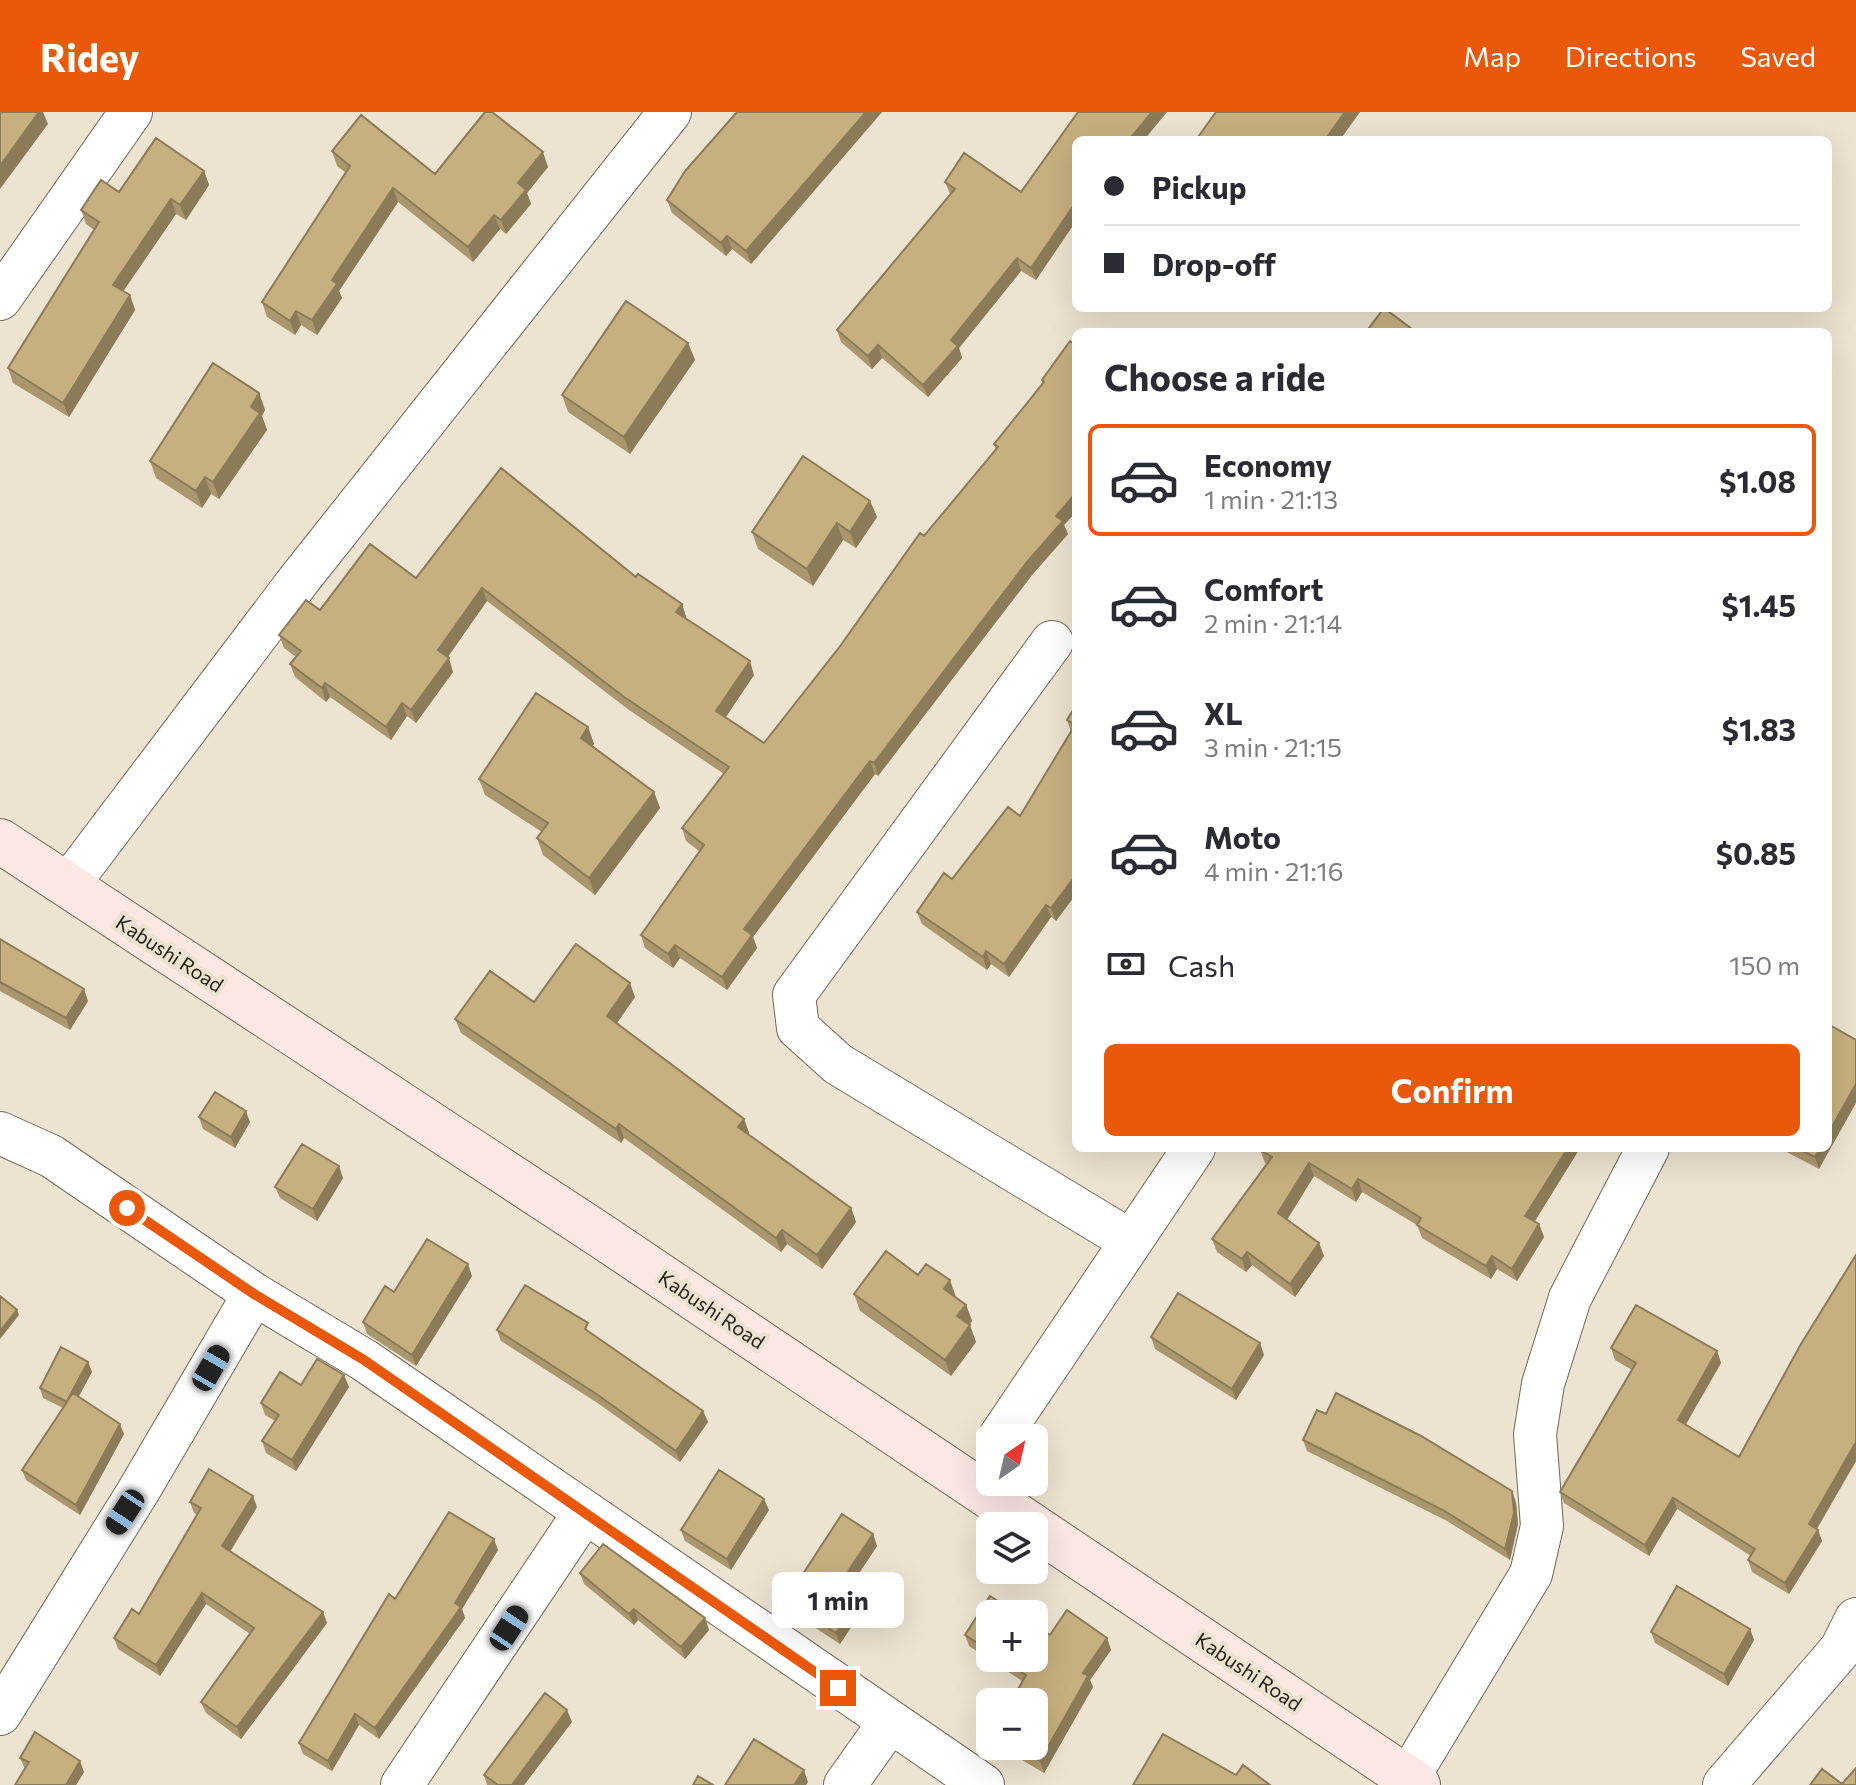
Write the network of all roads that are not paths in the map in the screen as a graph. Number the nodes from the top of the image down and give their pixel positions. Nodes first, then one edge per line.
1 (131, 112) edge
2 (670, 112) edge
3 (0, 299) edge
4 (1052, 642) dead end
5 (0, 841) edge
6 (68, 885) junction
7 (0, 1133) edge
8 (1191, 1152) edge
9 (1646, 1152) edge
10 (1129, 1240) junction
11 (254, 1294) junction
12 (1008, 1424) edge
13 (976, 1464) edge
14 (1020, 1496) edge
15 (584, 1513) junction
16 (1851, 1642) edge
17 (0, 1714) edge
18 (889, 1723) junction
19 (1413, 1782) edge
20 (402, 1785) edge
21 (845, 1785) edge
22 (983, 1785) edge
23 (1724, 1785) edge

1 - 3 street
2 - 6 street
4 - 10 street
5 - 6 main road, Kabushi Road
6 - 13 main road, Kabushi Road
7 - 11 street
8 - 10 street
9 - 19 street
10 - 12 street
11 - 15 street
11 - 17 street
14 - 19 main road, Kabushi Road
15 - 18 street
15 - 20 street
16 - 23 street
18 - 21 street
18 - 22 street

